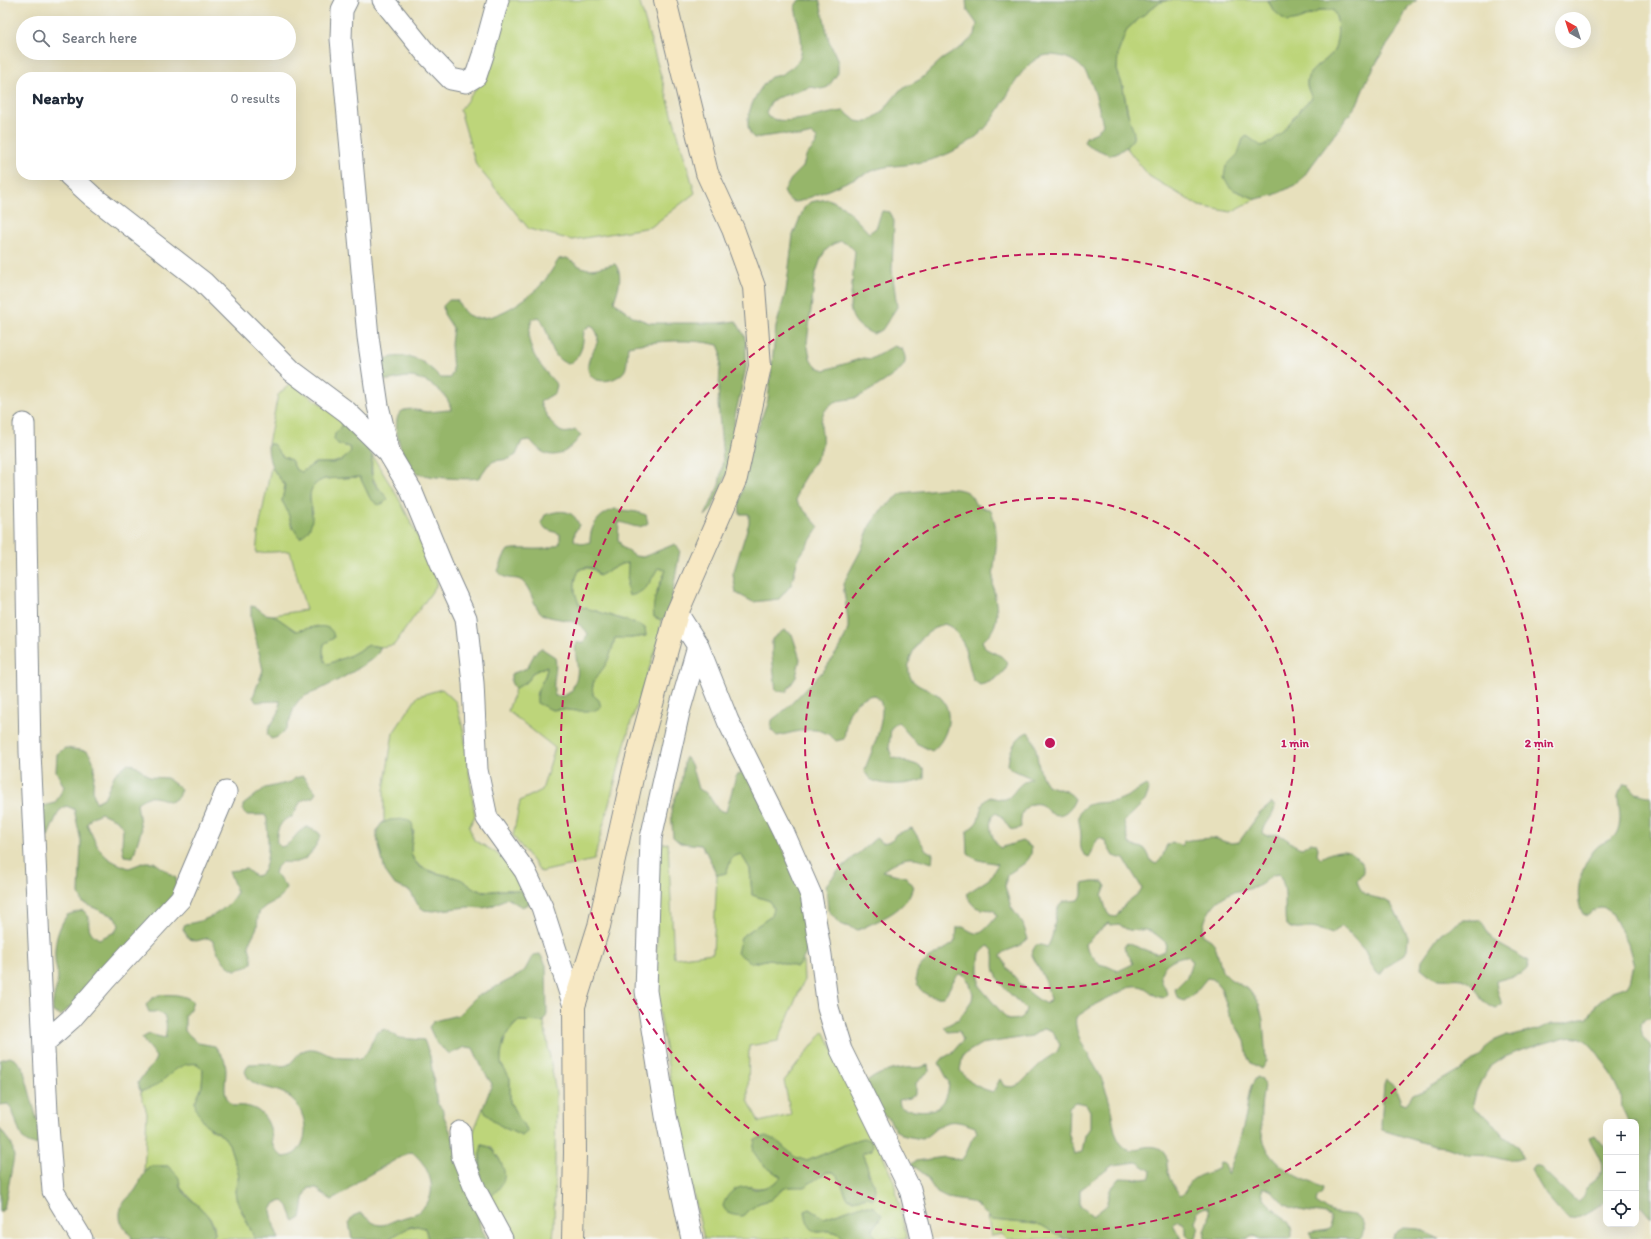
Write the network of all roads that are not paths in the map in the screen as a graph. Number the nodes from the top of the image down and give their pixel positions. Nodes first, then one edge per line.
1 (347, 0) edge
2 (383, 0) edge
3 (498, 0) edge
4 (665, 0) edge
5 (74, 180) edge
6 (24, 424) dead end
7 (390, 455) junction
8 (677, 613) junction
9 (698, 646) junction
10 (226, 792) dead end
11 (574, 1006) junction
12 (44, 1043) junction
13 (460, 1132) dead end
14 (82, 1239) edge
15 (502, 1239) edge
16 (574, 1239) edge
17 (692, 1239) edge
18 (922, 1239) edge

1 - 7 street
2 - 3 street
4 - 8 street
5 - 7 street
6 - 12 street
7 - 11 street
8 - 9 street
8 - 11 street
9 - 17 street
9 - 18 street
10 - 12 street
11 - 16 street
12 - 14 street
13 - 15 street

